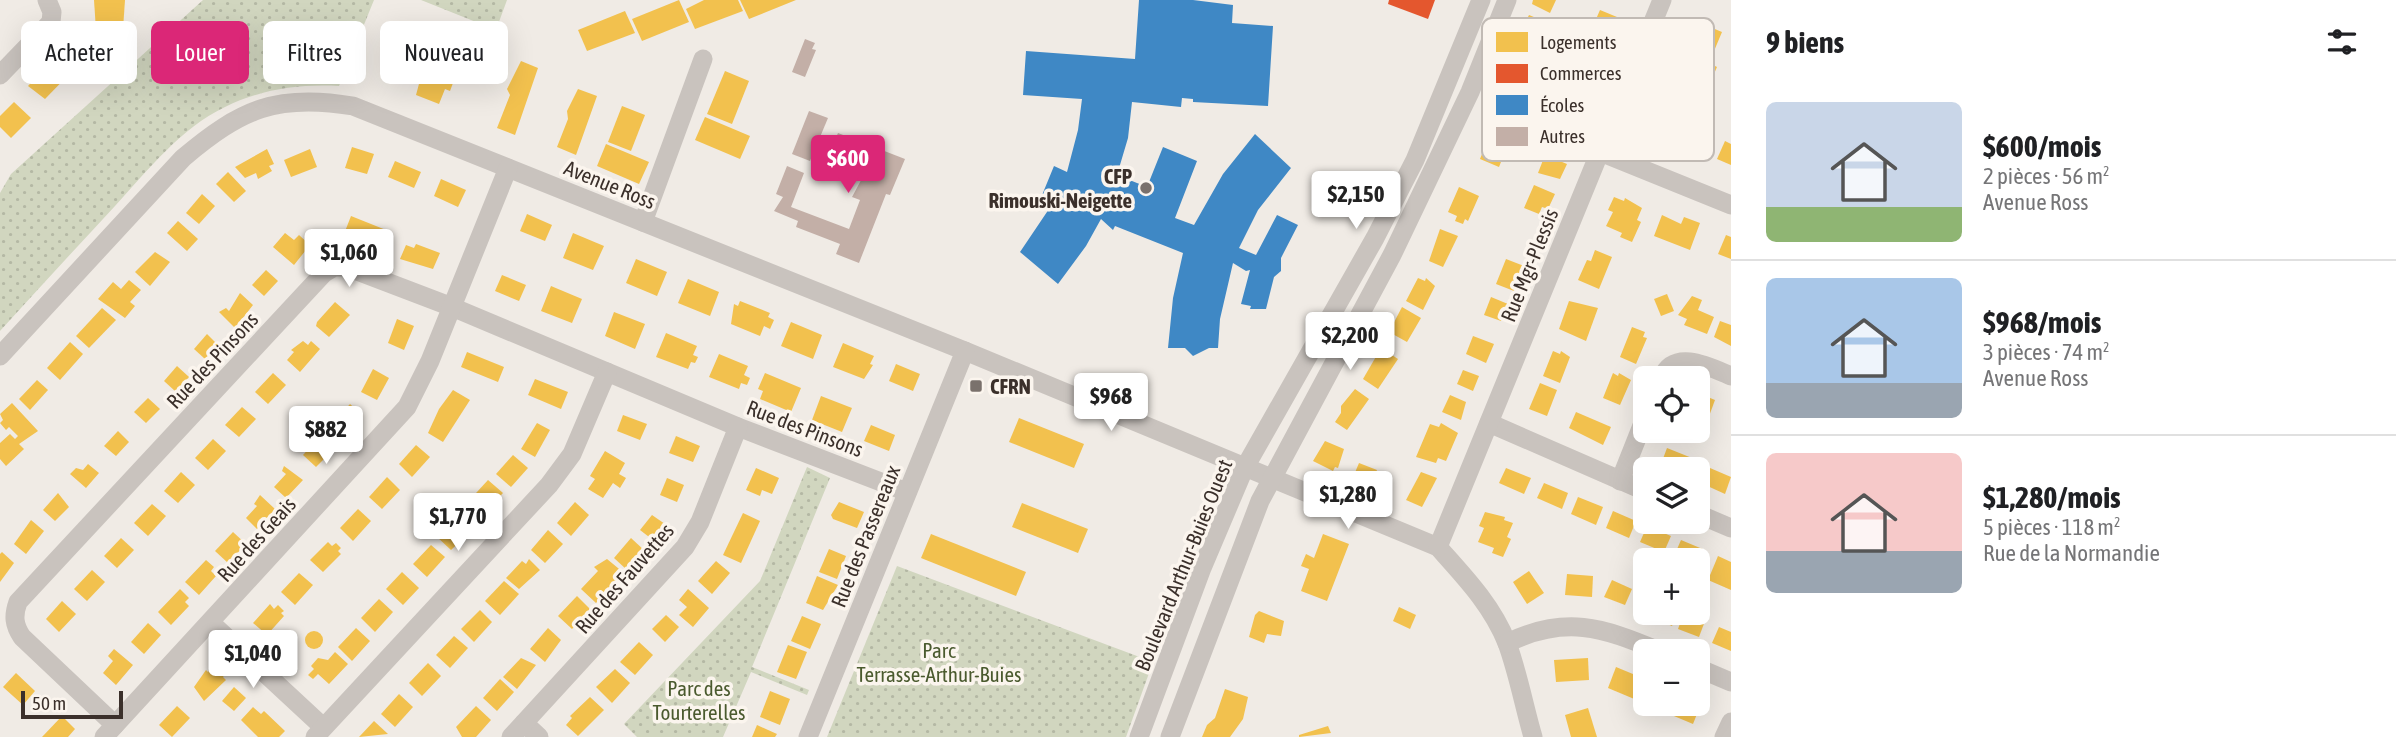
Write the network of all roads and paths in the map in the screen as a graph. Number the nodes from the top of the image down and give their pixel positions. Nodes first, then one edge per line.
1 (47, 0) edge
2 (1481, 0) edge
3 (1507, 0) edge
4 (1662, 0) edge
5 (1500, 18) edge
6 (1655, 18) edge
7 (703, 59) dead end
8 (1482, 64) edge
9 (0, 75) edge
10 (1596, 161) edge
11 (1622, 161) edge
12 (508, 168) junction
13 (1731, 205) edge
14 (643, 222) junction
15 (452, 307) junction
16 (965, 352) junction
17 (0, 356) edge
18 (1672, 366) edge
19 (1707, 366) edge
20 (1710, 367) edge
21 (607, 372) junction
22 (1731, 376) edge
23 (1489, 423) junction
24 (738, 428) junction
25 (1635, 443) edge
26 (1244, 468) junction
27 (1271, 479) junction
28 (1620, 481) junction
29 (1633, 486) edge
30 (907, 492) junction
31 (1710, 519) edge
32 (1731, 528) edge
33 (1438, 547) junction
34 (211, 623) junction
35 (1633, 641) edge
36 (1507, 643) junction
37 (1710, 673) edge
38 (1731, 682) edge
39 (1731, 722) edge
40 (518, 730) edge
41 (109, 731) edge
42 (319, 732) edge
43 (539, 737) edge
44 (808, 737) edge
45 (1139, 737) edge
46 (1170, 737) edge
47 (1533, 737) edge
48 (1724, 737) edge

1 - 9 street
2 - 26 street, Boulevard Arthur-Buies Ouest
3 - 5 street
4 - 6 street, Rue Mgr-Plessis
7 - 14 street
8 - 27 street
10 - 23 street, Rue Mgr-Plessis
11 - 13 street
12 - 14 street, Avenue Ross
12 - 15 street, Rue des Geais
12 - 17 street, Avenue Ross
14 - 16 street, Avenue Ross
15 - 21 street, Rue des Pinsons
15 - 34 street, Rue des Geais
15 - 41 street, Rue des Pinsons
16 - 26 street, Avenue Ross
16 - 30 street, Rue des Passereaux
18 - 19 street
20 - 22 street
21 - 24 street, Rue des Pinsons
21 - 42 street
23 - 28 street
23 - 33 street, Rue Mgr-Plessis
24 - 30 street, Rue des Pinsons
24 - 40 street, Rue des Fauvettes
25 - 28 street
26 - 27 street, Avenue Ross
26 - 45 street, Boulevard Arthur-Buies Ouest
27 - 33 street, Avenue Ross
27 - 46 street
28 - 29 street
30 - 44 street, Rue des Passereaux
31 - 32 street
33 - 36 street
34 - 41 street, Rue des Geais
34 - 42 street
35 - 36 street
36 - 47 street
37 - 38 street
39 - 48 street
40 - 43 street

